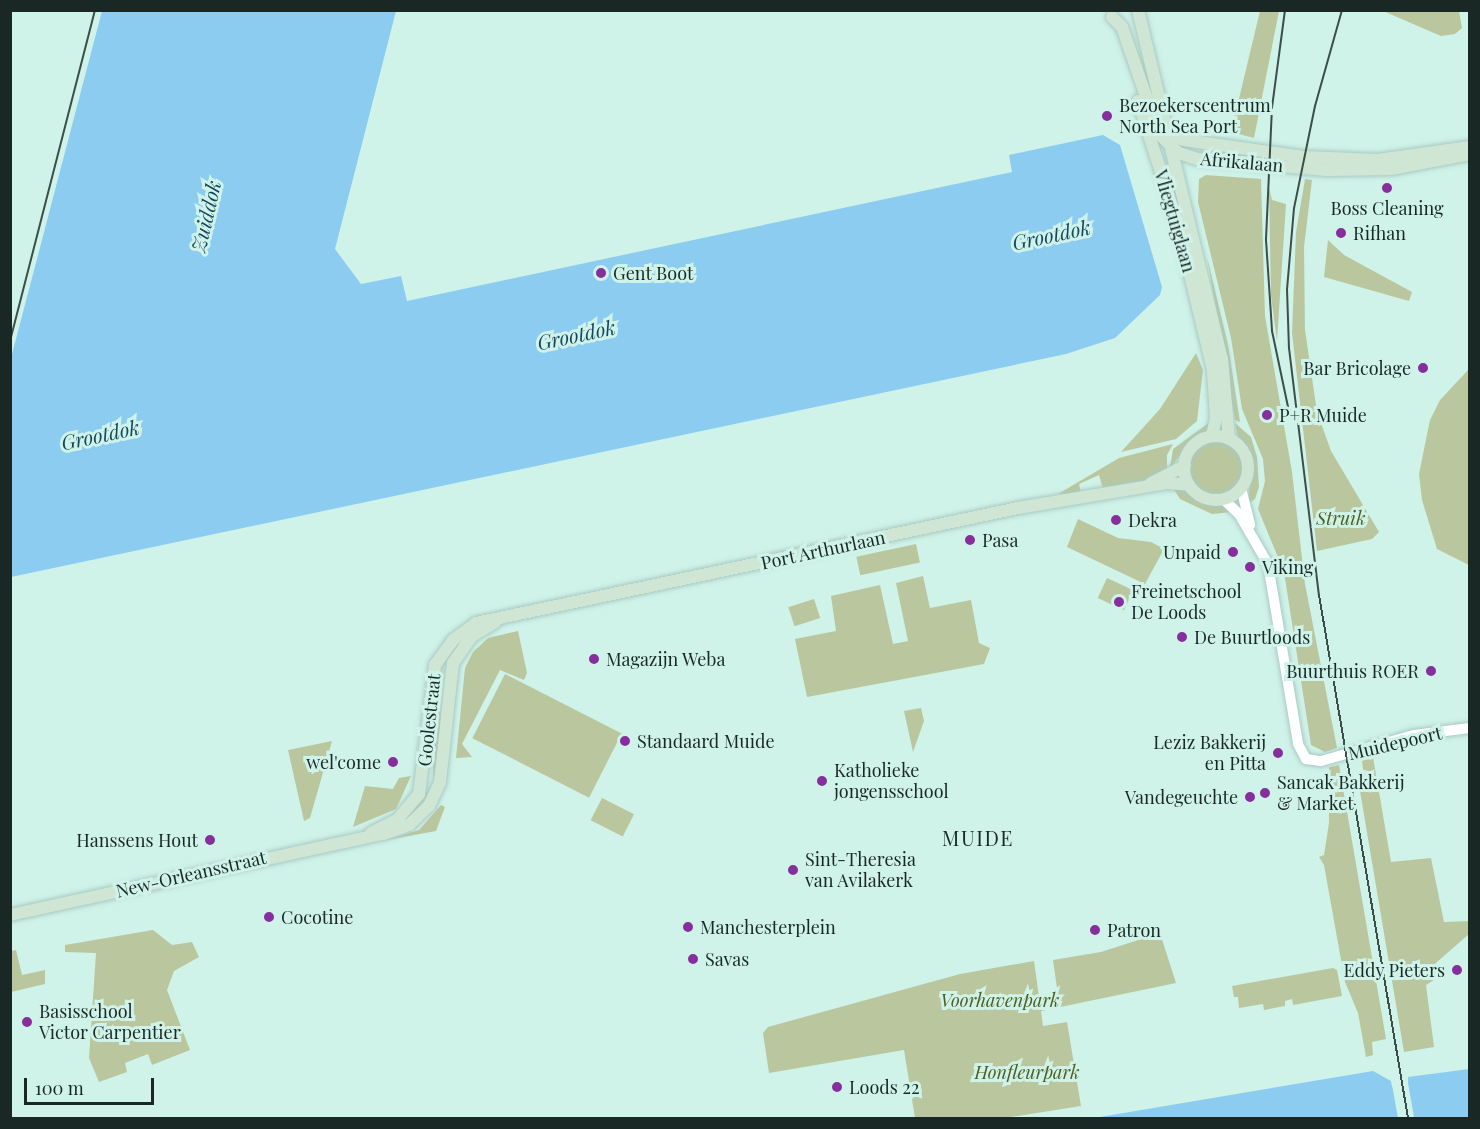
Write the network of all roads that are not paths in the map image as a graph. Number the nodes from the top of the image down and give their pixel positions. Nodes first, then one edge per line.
1 (1138, 10) edge
2 (1111, 14) edge
3 (1166, 125) junction
4 (1194, 141) junction
5 (1470, 147) edge
6 (1172, 150) junction
7 (1470, 154) edge
8 (1193, 158) junction
9 (1160, 167) junction
10 (1179, 181) junction
11 (1212, 436) junction
12 (1229, 439) junction
13 (1185, 466) junction
14 (1189, 486) junction
15 (1143, 487) junction
16 (1241, 488) junction
17 (1223, 499) junction
18 (1253, 534) junction
19 (504, 617) junction
20 (441, 653) joint
21 (453, 663) joint
22 (1470, 728) edge
23 (436, 795) joint
24 (371, 833) junction
25 (10, 915) edge

1 - 3 main road, Vliegtuiglaan
2 - 6 main road
2 - 9 main road, Vliegtuiglaan
3 - 4 main road
3 - 6 main road, Vliegtuiglaan
4 - 5 main road, Afrikalaan
4 - 6 main road, Afrikalaan
6 - 8 main road, Afrikalaan
6 - 9 main road
6 - 10 main road, Vliegtuiglaan
7 - 8 main road, Afrikalaan
8 - 10 main road
9 - 11 main road, Vliegtuiglaan
10 - 12 main road, Vliegtuiglaan
11 - 12 main road
11 - 13 main road, Port Arthurlaan
12 - 16 main road
13 - 14 main road
13 - 15 main road, Port Arthurlaan
14 - 15 main road, Port Arthurlaan
14 - 17 main road, Port Arthurlaan
15 - 19 main road, Port Arthurlaan
16 - 17 main road
16 - 18 street
17 - 18 street
18 - 22 street, Muidepoort
19 - 20 main road, Port Arthurlaan
19 - 21 main road, Port Arthurlaan
20 - 24 main road, Goolestraat
21 - 23 main road, Goolestraat
23 - 24 main road, New-Orleansstraat
24 - 25 main road, New-Orleansstraat

